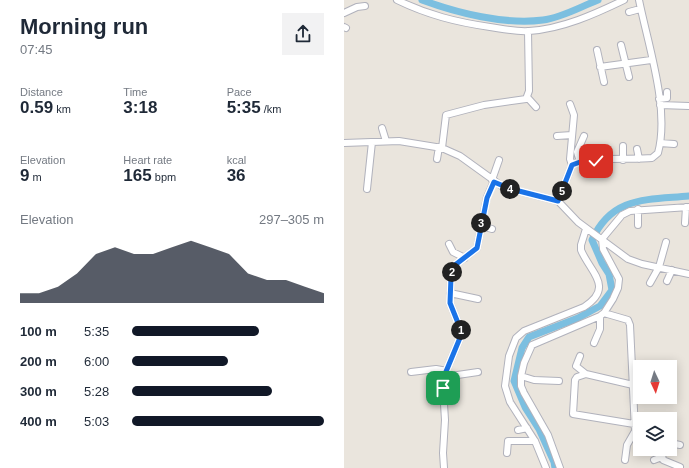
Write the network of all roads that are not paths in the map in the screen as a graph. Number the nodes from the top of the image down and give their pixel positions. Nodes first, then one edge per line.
1 (397, 0) edge
2 (624, 0) edge
3 (639, 0) edge
4 (365, 6) dead end
5 (640, 9) junction
6 (629, 12) dead end
7 (344, 13) edge
8 (528, 31) junction
9 (621, 45) dead end
10 (597, 50) dead end
11 (651, 60) junction
12 (626, 63) junction
13 (600, 67) junction
14 (629, 77) dead end
15 (604, 82) dead end
16 (536, 92) dead end
17 (667, 92) dead end
18 (528, 94) junction
19 (660, 102) junction
20 (570, 104) dead end
21 (689, 106) edge
22 (536, 107) dead end
23 (382, 128) dead end
24 (572, 135) junction
25 (557, 136) dead end
26 (584, 136) dead end
27 (386, 141) junction
28 (372, 142) junction
29 (344, 143) edge
30 (660, 143) junction
31 (674, 144) dead end
32 (623, 146) dead end
33 (441, 147) junction
34 (637, 149) dead end
35 (639, 159) junction
36 (437, 160) dead end
37 (499, 160) dead end
38 (623, 160) junction
39 (580, 162) junction
40 (572, 165) junction
41 (493, 181) junction
42 (367, 189) dead end
43 (558, 201) junction
44 (687, 207) edge
45 (638, 210) junction
46 (685, 223) dead end
47 (638, 225) dead end
48 (481, 226) junction
49 (492, 230) dead end
50 (588, 230) junction
51 (601, 239) junction
52 (666, 242) dead end
53 (449, 244) dead end
54 (465, 258) junction
55 (659, 267) junction
56 (672, 270) junction
57 (689, 274) edge
58 (667, 281) dead end
59 (650, 283) dead end
60 (450, 293) junction
61 (478, 299) dead end
62 (602, 315) junction
63 (594, 343) dead end
64 (580, 356) dead end
65 (411, 372) dead end
66 (478, 372) dead end
67 (445, 374) junction
68 (586, 374) junction
69 (521, 376) junction
70 (559, 381) dead end
71 (633, 385) joint
72 (633, 424) edge
73 (528, 428) junction
74 (518, 430) dead end
75 (633, 437) edge
76 (535, 440) junction
77 (677, 444) edge
78 (680, 445) dead end
79 (507, 453) dead end
80 (662, 457) joint
81 (625, 460) dead end
82 (654, 460) dead end
83 (680, 467) dead end
84 (444, 468) edge
85 (546, 468) edge
86 (560, 468) edge

1 - 8 street
2 - 8 street
3 - 5 street
4 - 7 street
5 - 6 street
5 - 11 street
8 - 18 street
9 - 12 street
10 - 13 street
11 - 12 street
11 - 19 street
12 - 13 street
12 - 14 street
13 - 15 street
16 - 18 street
17 - 19 street
18 - 22 street
18 - 33 street
19 - 21 street
19 - 30 street
20 - 24 street
23 - 27 street
24 - 25 street
24 - 40 street
26 - 39 street
27 - 28 street
27 - 33 street
28 - 29 street
28 - 42 street
30 - 31 street
30 - 35 street
32 - 38 street
33 - 36 street
33 - 41 street
34 - 35 street
35 - 38 street
37 - 41 street
38 - 39 street
39 - 40 street
40 - 43 street
41 - 43 street
41 - 48 street
43 - 50 street
44 - 45 street
44 - 46 street
45 - 47 street
45 - 51 street
48 - 49 street
48 - 54 street
50 - 51 street
50 - 73 street
51 - 55 street
51 - 62 street
52 - 55 street
53 - 54 street
54 - 60 street
55 - 56 street
55 - 59 street
56 - 57 street
56 - 58 street
60 - 61 street
60 - 67 street
62 - 63 street
62 - 69 street
62 - 71 street
64 - 68 street
65 - 67 street
66 - 67 street
67 - 84 street
68 - 71 street
68 - 72 street
69 - 70 street
69 - 86 street
73 - 74 street
73 - 76 street
75 - 81 street
76 - 79 street
76 - 85 street
77 - 78 street
80 - 82 street
80 - 83 street

